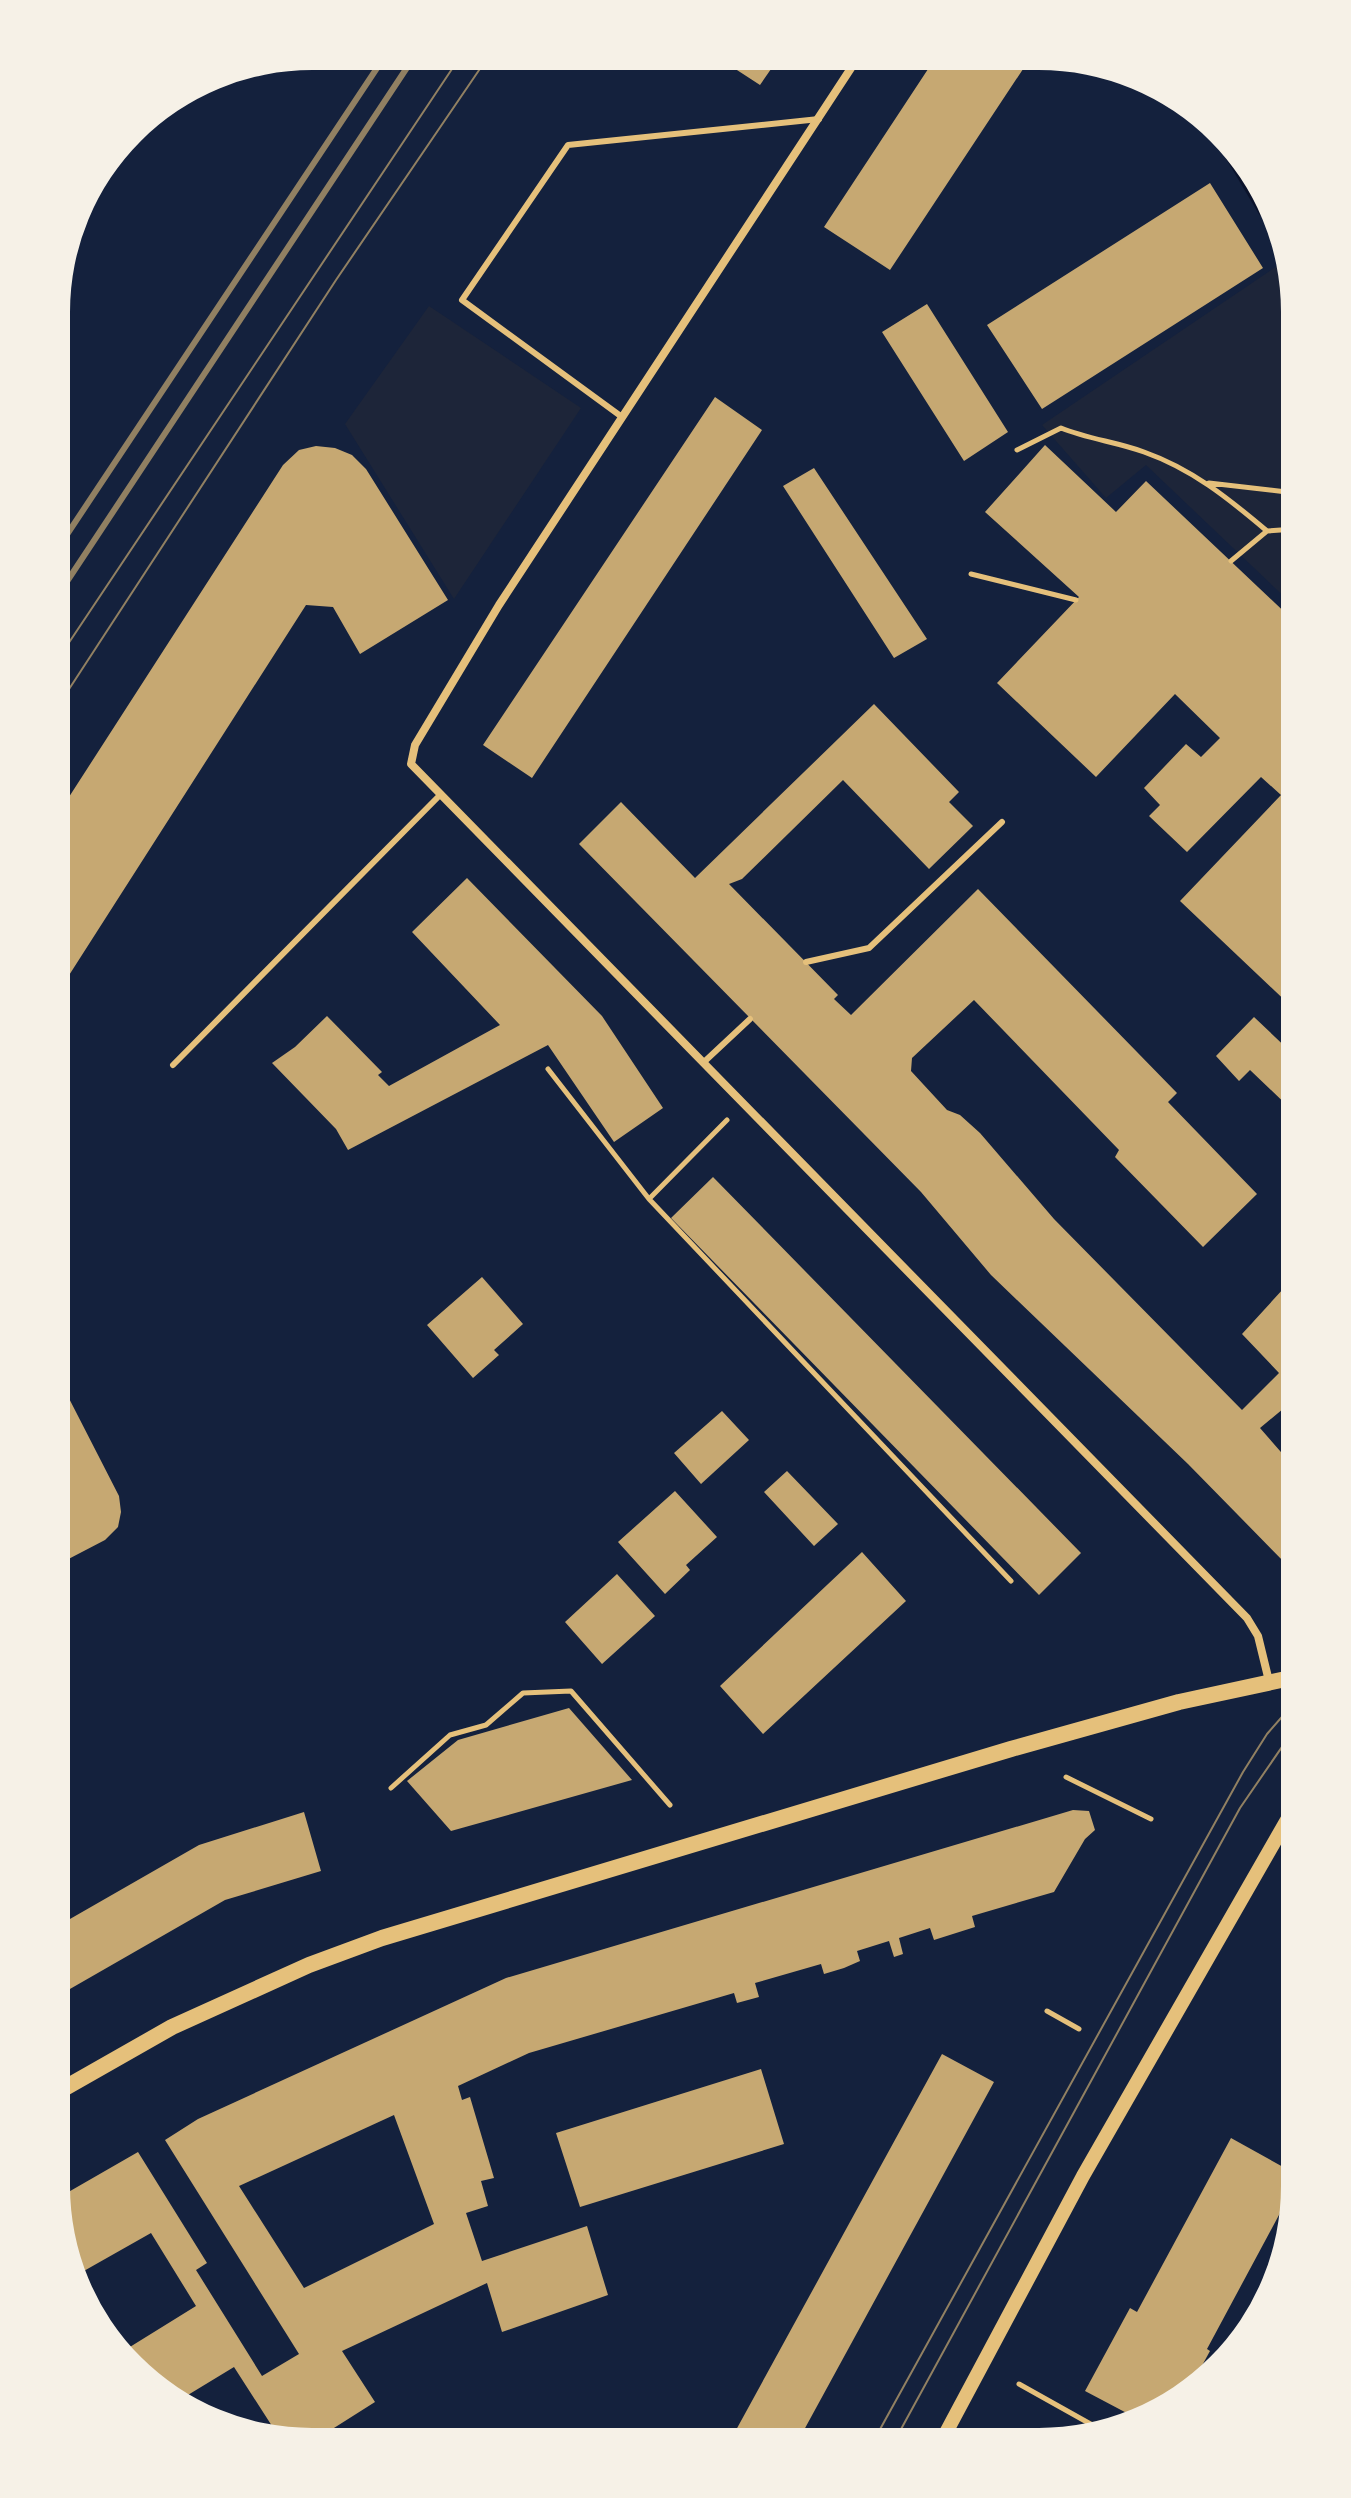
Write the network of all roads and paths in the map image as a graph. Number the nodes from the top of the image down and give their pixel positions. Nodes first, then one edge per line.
1 (850, 70) edge
2 (819, 119) junction
3 (622, 417) junction
4 (1017, 450) dead end
5 (1207, 483) junction
6 (1281, 491) edge
7 (1281, 530) edge
8 (1267, 531) junction
9 (1231, 561) dead end
10 (971, 574) dead end
11 (1076, 600) dead end
12 (441, 794) junction
13 (1002, 822) dead end
14 (806, 962) dead end
15 (750, 1019) dead end
16 (704, 1062) junction
17 (173, 1065) dead end
18 (548, 1069) dead end
19 (744, 1103) junction
20 (649, 1199) junction
21 (1011, 1581) dead end
22 (1280, 1679) edge
23 (1269, 1681) junction
24 (1066, 1777) dead end
25 (391, 1788) dead end
26 (670, 1805) dead end
27 (1151, 1819) dead end
28 (1280, 1832) edge
29 (1047, 2011) dead end
30 (1079, 2029) dead end
31 (70, 2085) edge
32 (1019, 2384) dead end
33 (1088, 2423) edge
34 (948, 2428) edge

1 - 2 street
2 - 3 street
2 - 3 lane
3 - 12 street
4 - 5 path
5 - 6 path
5 - 8 path
7 - 8 path
8 - 9 path
10 - 11 path
12 - 16 street
12 - 17 lane
13 - 14 lane
15 - 16 lane
16 - 19 street
18 - 20 path
19 - 20 path
19 - 23 street
20 - 21 path
22 - 23 main road
23 - 31 main road
24 - 27 path
25 - 26 path
28 - 34 street
29 - 30 path
32 - 33 path

